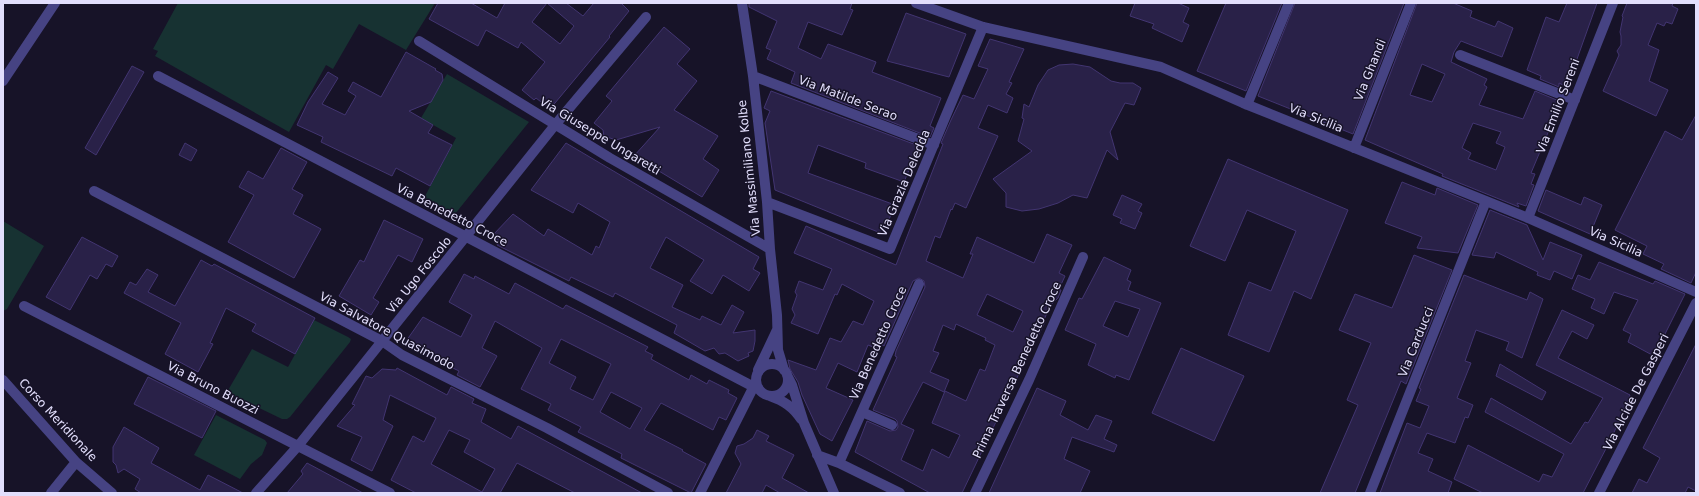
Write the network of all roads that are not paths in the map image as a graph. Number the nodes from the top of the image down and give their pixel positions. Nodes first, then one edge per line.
1 (55, 3) edge
2 (742, 3) edge
3 (916, 3) edge
4 (1289, 3) edge
5 (1411, 3) edge
6 (1613, 3) edge
7 (646, 17) dead end
8 (983, 27) junction
9 (419, 41) dead end
10 (1460, 55) dead end
11 (158, 76) dead end
12 (753, 76) junction
13 (3, 81) edge
14 (1575, 100) junction
15 (1247, 105) junction
16 (556, 125) junction
17 (934, 145) junction
18 (1354, 148) junction
19 (94, 191) dead end
20 (1486, 201) junction
21 (767, 202) junction
22 (1528, 218) junction
23 (467, 236) junction
24 (770, 249) junction
25 (1083, 257) dead end
26 (919, 284) dead end
27 (1696, 292) edge
28 (1696, 303) edge
29 (24, 306) dead end
30 (777, 330) junction
31 (382, 341) junction
32 (786, 372) junction
33 (734, 376) junction
34 (3, 380) edge
35 (756, 380) junction
36 (770, 396) junction
37 (862, 412) junction
38 (804, 423) junction
39 (892, 425) dead end
40 (298, 446) junction
41 (817, 455) junction
42 (76, 462) junction
43 (839, 463) junction
44 (51, 493) edge
45 (112, 493) edge
46 (256, 493) edge
47 (390, 493) edge
48 (668, 493) edge
49 (700, 493) edge
50 (834, 493) edge
51 (900, 493) edge
52 (975, 493) edge
53 (1370, 493) edge
54 (1599, 493) edge

1 - 13 street
2 - 12 street, Via Massimiliano Kolbe
3 - 8 street, Via Sicilia
4 - 15 street
5 - 18 street, Via Ghandi
6 - 14 street, Via Emilio Sereni
7 - 16 street, Via Ugo Foscolo
8 - 15 street, Via Sicilia
8 - 17 street, Via Grazia Deledda
9 - 16 street, Via Giuseppe Ungaretti
10 - 14 street
11 - 23 street, Via Benedetto Croce
12 - 17 street, Via Matilde Serao
12 - 21 street, Via Massimiliano Kolbe
14 - 22 street, Via Emilio Sereni
15 - 18 street, Via Sicilia
16 - 23 street, Via Ugo Foscolo
16 - 24 street, Via Giuseppe Ungaretti
17 - 21 street, Via Grazia Deledda
18 - 20 street, Via Sicilia
19 - 31 street, Via Salvatore Quasimodo
20 - 22 street, Via Sicilia
20 - 53 street, Via Carducci
21 - 24 street, Via Massimiliano Kolbe
22 - 27 street, Via Sicilia
23 - 31 street, Via Ugo Foscolo
23 - 33 street, Via Benedetto Croce
24 - 30 street, Via Massimiliano Kolbe
25 - 52 street, Prima Traversa Benedetto Croce
26 - 37 street, Via Benedetto Croce
28 - 54 street, Via Alcide De Gasperi
29 - 40 street, Via Bruno Buozzi
30 - 32 street, Via Massimiliano Kolbe
30 - 35 street, Via Massimiliano Kolbe
31 - 40 street, Via Ugo Foscolo
31 - 48 street, Via Salvatore Quasimodo
32 - 35 street
32 - 36 street
32 - 38 street, Via Massimiliano Kolbe
33 - 35 street, Via Benedetto Croce
33 - 35 street, Via Benedetto Croce
34 - 42 street, Corso Meridionale
35 - 36 street, Via Massimiliano Kolbe
35 - 49 street
36 - 38 street, Via Massimiliano Kolbe
37 - 39 street, Via Benedetto Croce
37 - 43 street, Via Benedetto Croce
38 - 41 street, Via Massimiliano Kolbe
40 - 46 street, Via Ugo Foscolo
40 - 47 street, Via Bruno Buozzi
41 - 43 street
41 - 50 street, Via Massimiliano Kolbe
42 - 44 street
42 - 45 street, Corso Meridionale
43 - 51 street

